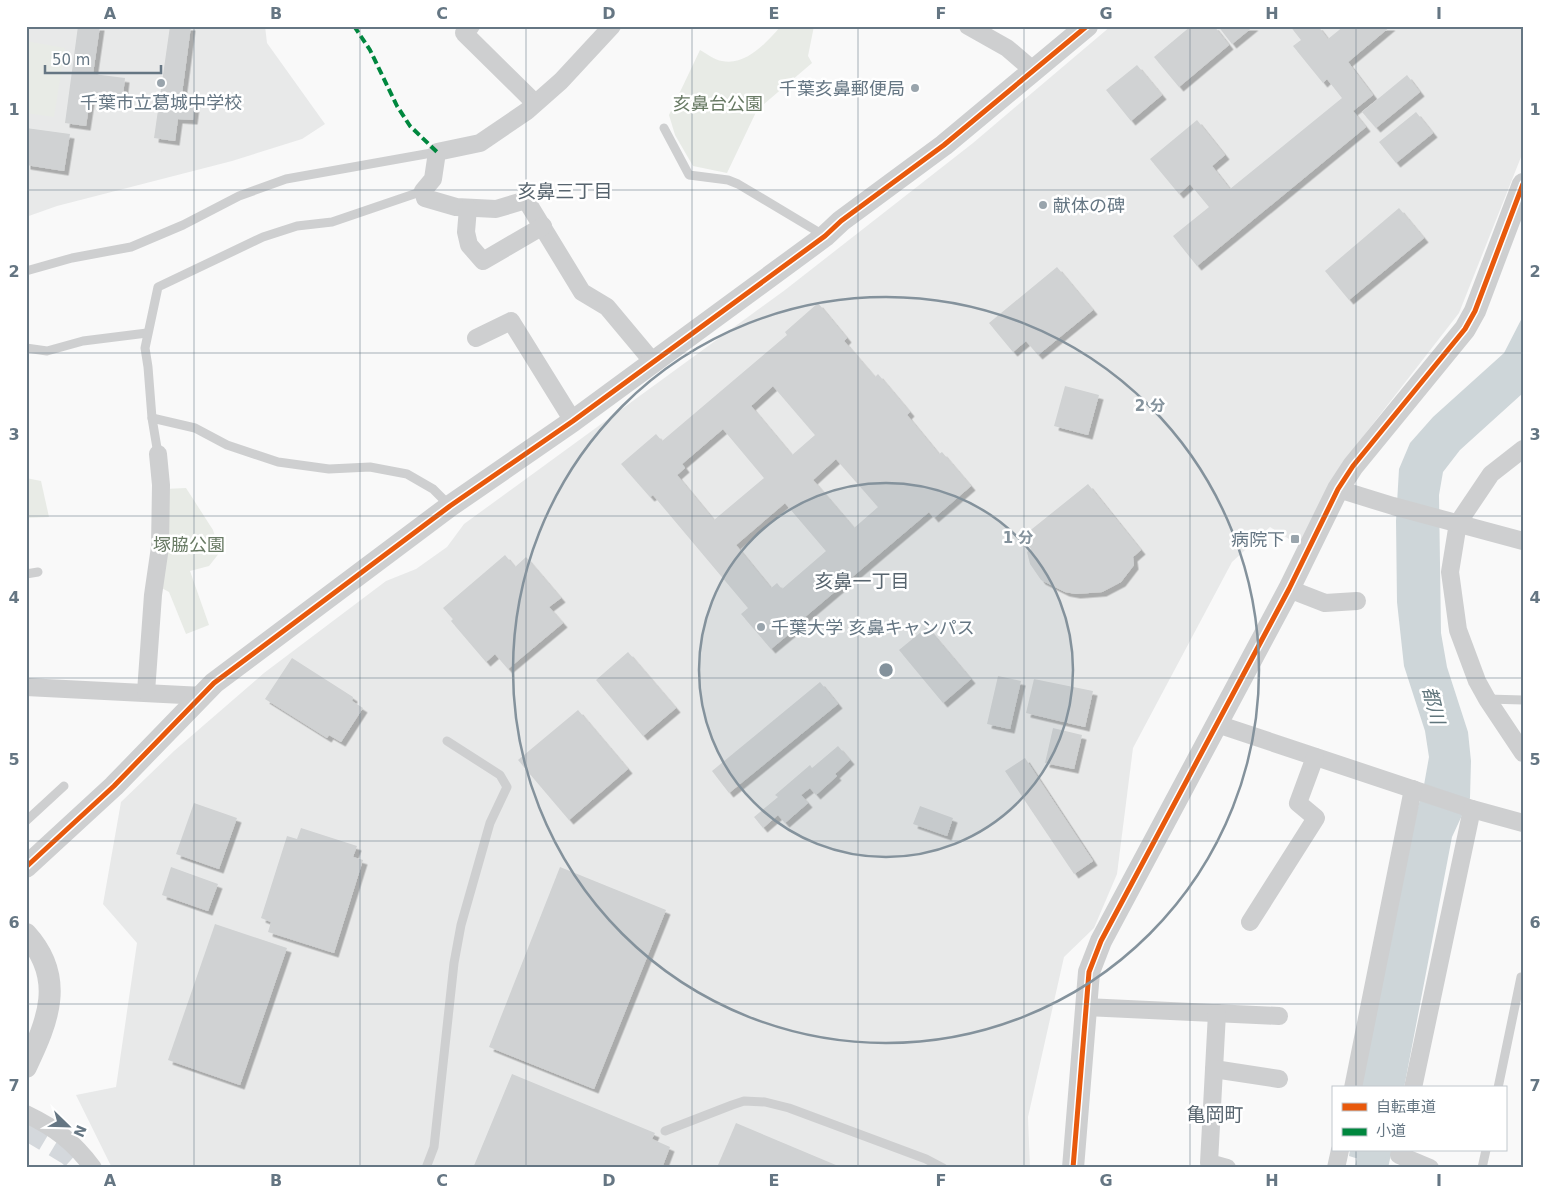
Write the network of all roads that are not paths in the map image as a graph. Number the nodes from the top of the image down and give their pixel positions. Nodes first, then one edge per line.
1 (471, 26) edge
2 (612, 26) edge
3 (968, 26) edge
4 (1087, 26) edge
5 (1034, 71) junction
6 (535, 103) junction
7 (664, 128) dead end
8 (437, 152) junction
9 (1523, 184) edge
10 (423, 190) junction
11 (468, 208) junction
12 (543, 226) junction
13 (825, 236) junction
14 (26, 271) edge
15 (147, 333) junction
16 (476, 338) dead end
17 (26, 348) edge
18 (653, 362) junction
19 (152, 418) junction
20 (573, 421) junction
21 (1523, 449) edge
22 (158, 454) joint
23 (1338, 489) junction
24 (450, 506) junction
25 (1452, 522) junction
26 (1523, 541) edge
27 (38, 572) dead end
28 (26, 574) edge
29 (1289, 590) junction
30 (1357, 601) dead end
31 (26, 687) edge
32 (146, 692) junction
33 (203, 696) junction
34 (1487, 700) junction
35 (1523, 700) edge
36 (1217, 724) junction
37 (447, 741) dead end
38 (1523, 754) edge
39 (1315, 757) junction
40 (64, 786) dead end
41 (1413, 790) junction
42 (1472, 809) junction
43 (26, 821) edge
44 (1523, 822) edge
45 (26, 867) edge
46 (1250, 922) dead end
47 (26, 934) edge
48 (1523, 977) edge
49 (1085, 1007) junction
50 (1217, 1013) junction
51 (1279, 1016) dead end
52 (26, 1067) edge
53 (1214, 1069) junction
54 (1280, 1079) dead end
55 (1352, 1086) edge
56 (1413, 1086) edge
57 (1498, 1086) edge
58 (26, 1114) edge
59 (665, 1131) dead end
60 (1340, 1152) edge
61 (1486, 1152) edge
62 (1399, 1158) edge
63 (93, 1168) edge
64 (426, 1168) edge
65 (943, 1168) edge
66 (1074, 1168) edge
67 (1227, 1168) edge
68 (1336, 1168) edge
69 (1430, 1168) edge
70 (1482, 1168) edge

1 - 6 street
2 - 6 street
3 - 5 street
4 - 5 street
5 - 13 street
6 - 8 street
7 - 13 lane
8 - 10 street
8 - 14 lane
9 - 23 street
10 - 11 street
10 - 15 lane
11 - 12 street
11 - 12 street
12 - 18 street
13 - 18 street
15 - 17 lane
15 - 19 lane
16 - 20 street
18 - 20 street
19 - 22 lane
19 - 24 lane
20 - 24 street
21 - 25 street
22 - 32 street
23 - 25 street
23 - 29 street
24 - 33 street
25 - 26 street
25 - 34 street
27 - 28 lane
29 - 30 street
29 - 36 street
31 - 32 street
32 - 33 street
33 - 45 street
34 - 35 lane
34 - 38 street
36 - 39 street
36 - 49 street
37 - 64 lane
39 - 41 street
39 - 46 street
40 - 43 lane
41 - 42 street
41 - 55 street
42 - 44 street
42 - 56 street
47 - 52 street
48 - 57 lane
49 - 50 street
49 - 66 street
50 - 51 street
50 - 53 street
53 - 54 street
53 - 67 street
58 - 63 street
59 - 65 lane
60 - 68 street
61 - 70 lane
62 - 69 street

